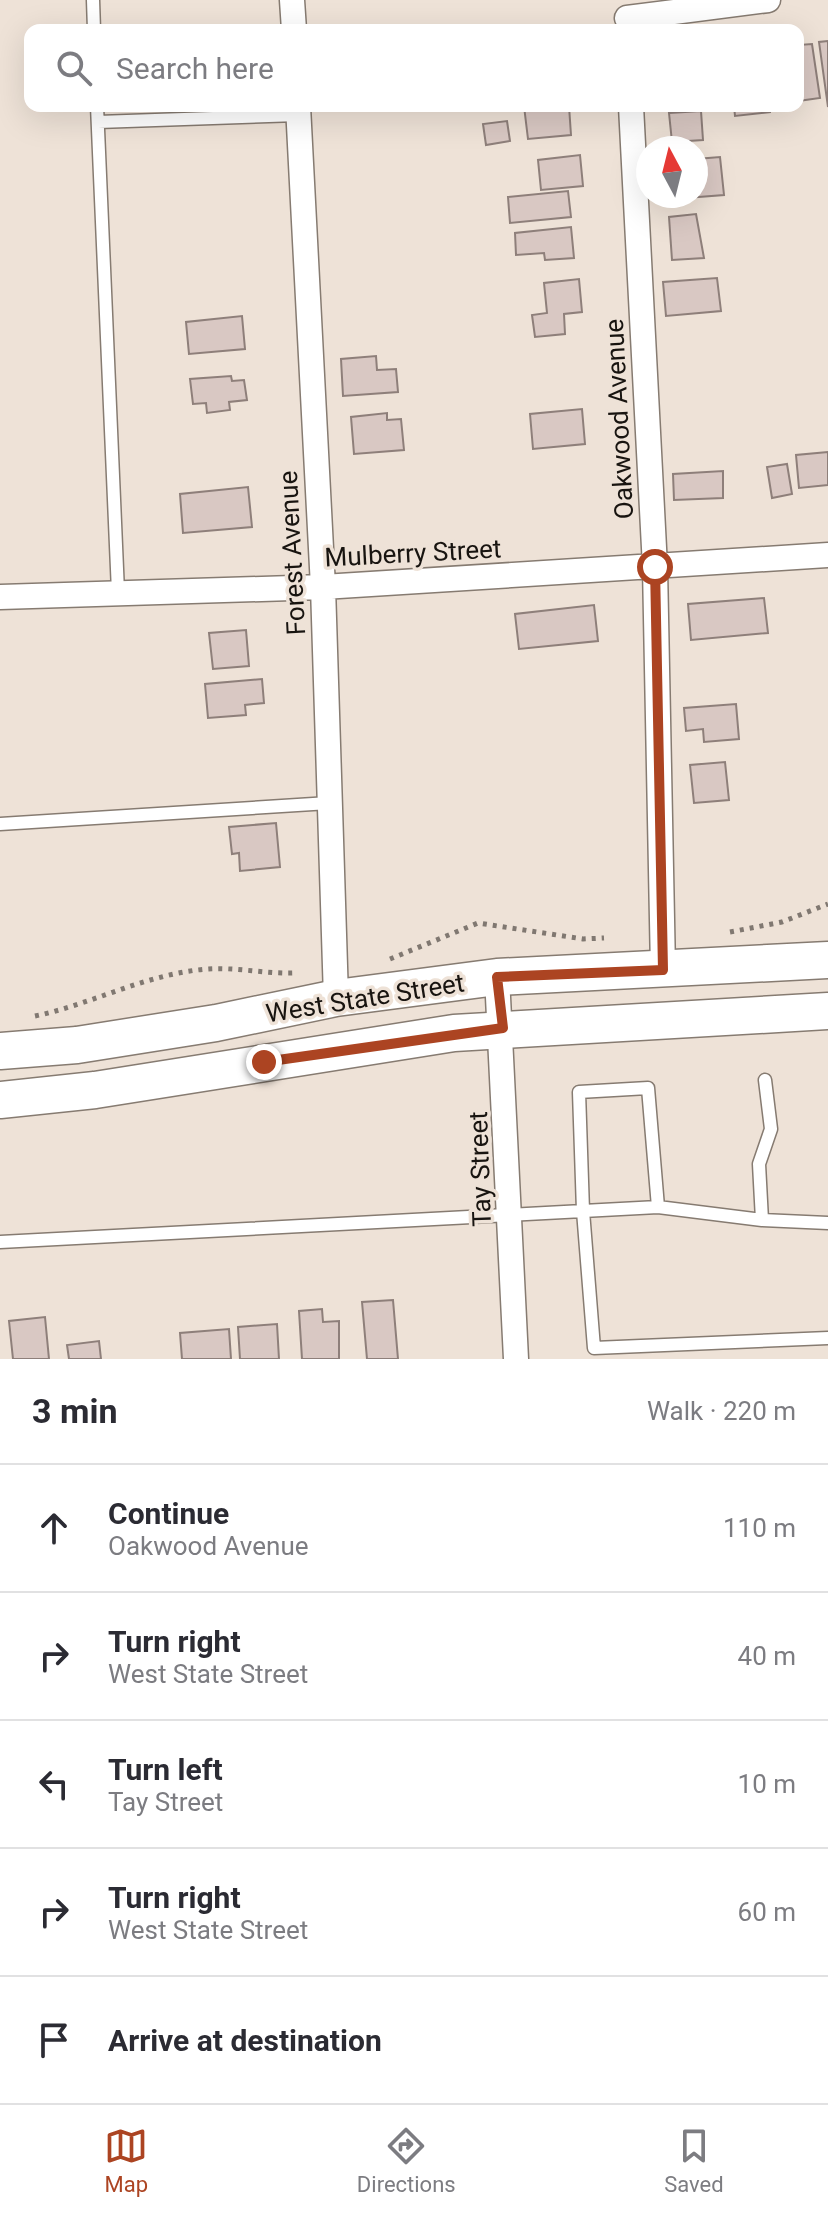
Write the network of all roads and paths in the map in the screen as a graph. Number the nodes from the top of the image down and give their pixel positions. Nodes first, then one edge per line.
1 (93, 0) edge
2 (292, 0) edge
3 (768, 0) edge
4 (627, 16) edge
5 (94, 24) edge
6 (294, 24) edge
7 (97, 112) edge
8 (265, 112) edge
9 (298, 112) edge
10 (631, 112) edge
11 (98, 122) junction
12 (828, 555) edge
13 (655, 567) junction
14 (323, 587) junction
15 (118, 592) junction
16 (0, 597) edge
17 (329, 803) junction
18 (0, 824) edge
19 (828, 960) edge
20 (663, 970) junction
21 (497, 977) junction
22 (336, 998) junction
23 (828, 1011) edge
24 (503, 1028) junction
25 (0, 1051) edge
26 (765, 1080) dead end
27 (0, 1100) edge
28 (658, 1207) junction
29 (583, 1211) junction
30 (511, 1217) junction
31 (762, 1220) junction
32 (828, 1223) edge
33 (0, 1242) edge
34 (828, 1338) edge
35 (516, 1359) edge

1 - 5 lane
2 - 6 street
3 - 4 street
7 - 11 lane
8 - 11 lane
9 - 14 street, Forest Avenue
10 - 13 street, Oakwood Avenue
11 - 15 lane
12 - 13 street, Mulberry Street
13 - 14 street, Mulberry Street
13 - 20 street, Oakwood Avenue
14 - 15 street, Mulberry Street
14 - 17 street, Forest Avenue
15 - 16 street, Mulberry Street
17 - 18 lane
17 - 22 street, Forest Avenue
19 - 20 main road, West State Street
20 - 21 main road, West State Street
21 - 22 main road, West State Street
21 - 24 street, Tay Street
22 - 25 main road, West State Street
23 - 24 main road, West State Street
24 - 27 main road, West State Street
24 - 30 street, Tay Street
26 - 31 lane
28 - 29 lane
28 - 29 lane
28 - 31 lane
29 - 30 lane
29 - 34 lane
30 - 33 lane
30 - 35 street, Tay Street
31 - 32 lane

